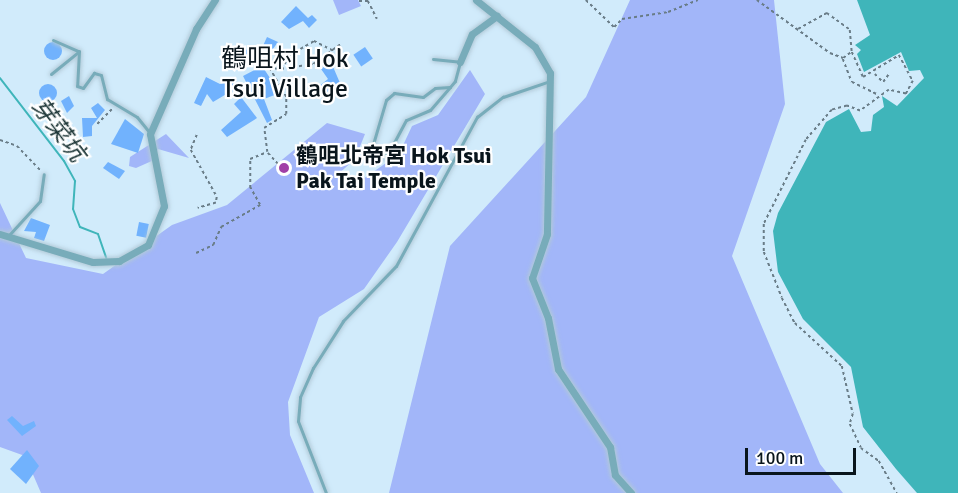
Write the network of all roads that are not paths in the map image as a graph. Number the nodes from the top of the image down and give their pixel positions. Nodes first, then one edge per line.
1 (215, 0) edge
2 (476, 0) edge
3 (497, 16) junction
4 (53, 40) dead end
5 (78, 51) junction
6 (434, 59) dead end
7 (460, 62) junction
8 (51, 74) dead end
9 (552, 81) junction
10 (450, 87) junction
11 (150, 134) junction
12 (44, 174) road end
13 (0, 234) edge
14 (9, 236) junction
15 (326, 493) edge
16 (631, 493) edge

1 - 11 street
2 - 3 street
3 - 7 street
3 - 9 street
4 - 5 lane
5 - 8 lane
5 - 11 lane
6 - 7 lane
7 - 10 lane
9 - 15 lane
9 - 16 street
10 - 10 lane
11 - 14 street
12 - 14 lane
13 - 14 street

